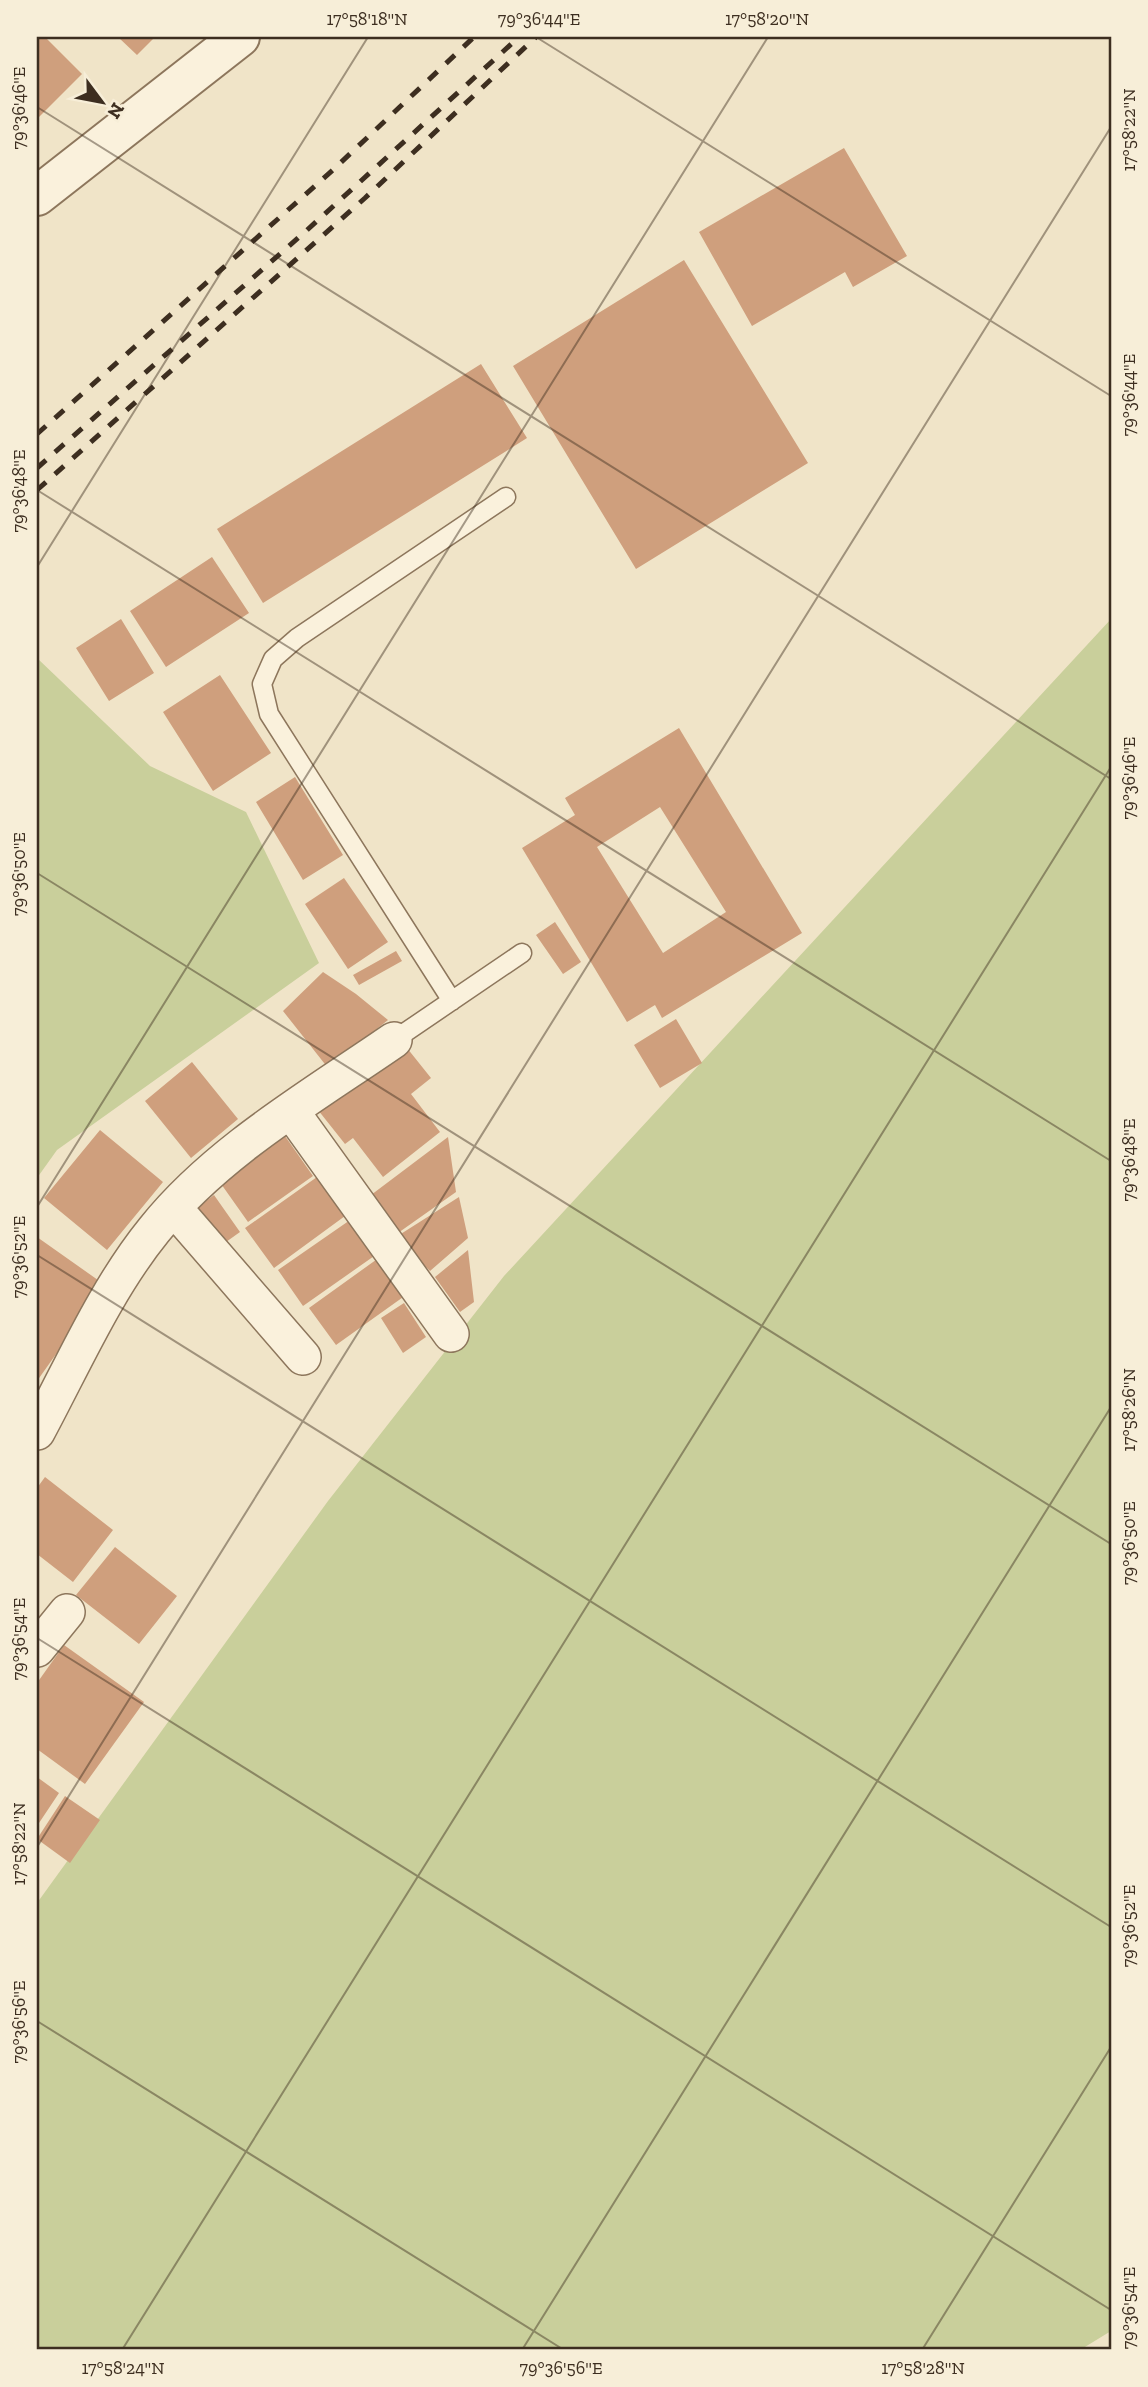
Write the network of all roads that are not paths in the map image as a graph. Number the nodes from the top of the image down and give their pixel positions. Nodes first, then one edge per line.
1 (240, 37) edge
2 (37, 196) edge
3 (506, 496) dead end
4 (522, 953) dead end
5 (452, 1001) junction
6 (394, 1040) joint
7 (291, 1111) junction
8 (174, 1208) junction
9 (451, 1334) dead end
10 (303, 1357) dead end
11 (37, 1432) edge
12 (67, 1612) dead end
13 (37, 1649) edge

1 - 2 street
3 - 5 lane
4 - 5 lane
5 - 6 lane
6 - 7 street
7 - 8 street
7 - 9 street
8 - 10 street
8 - 11 street
12 - 13 street

